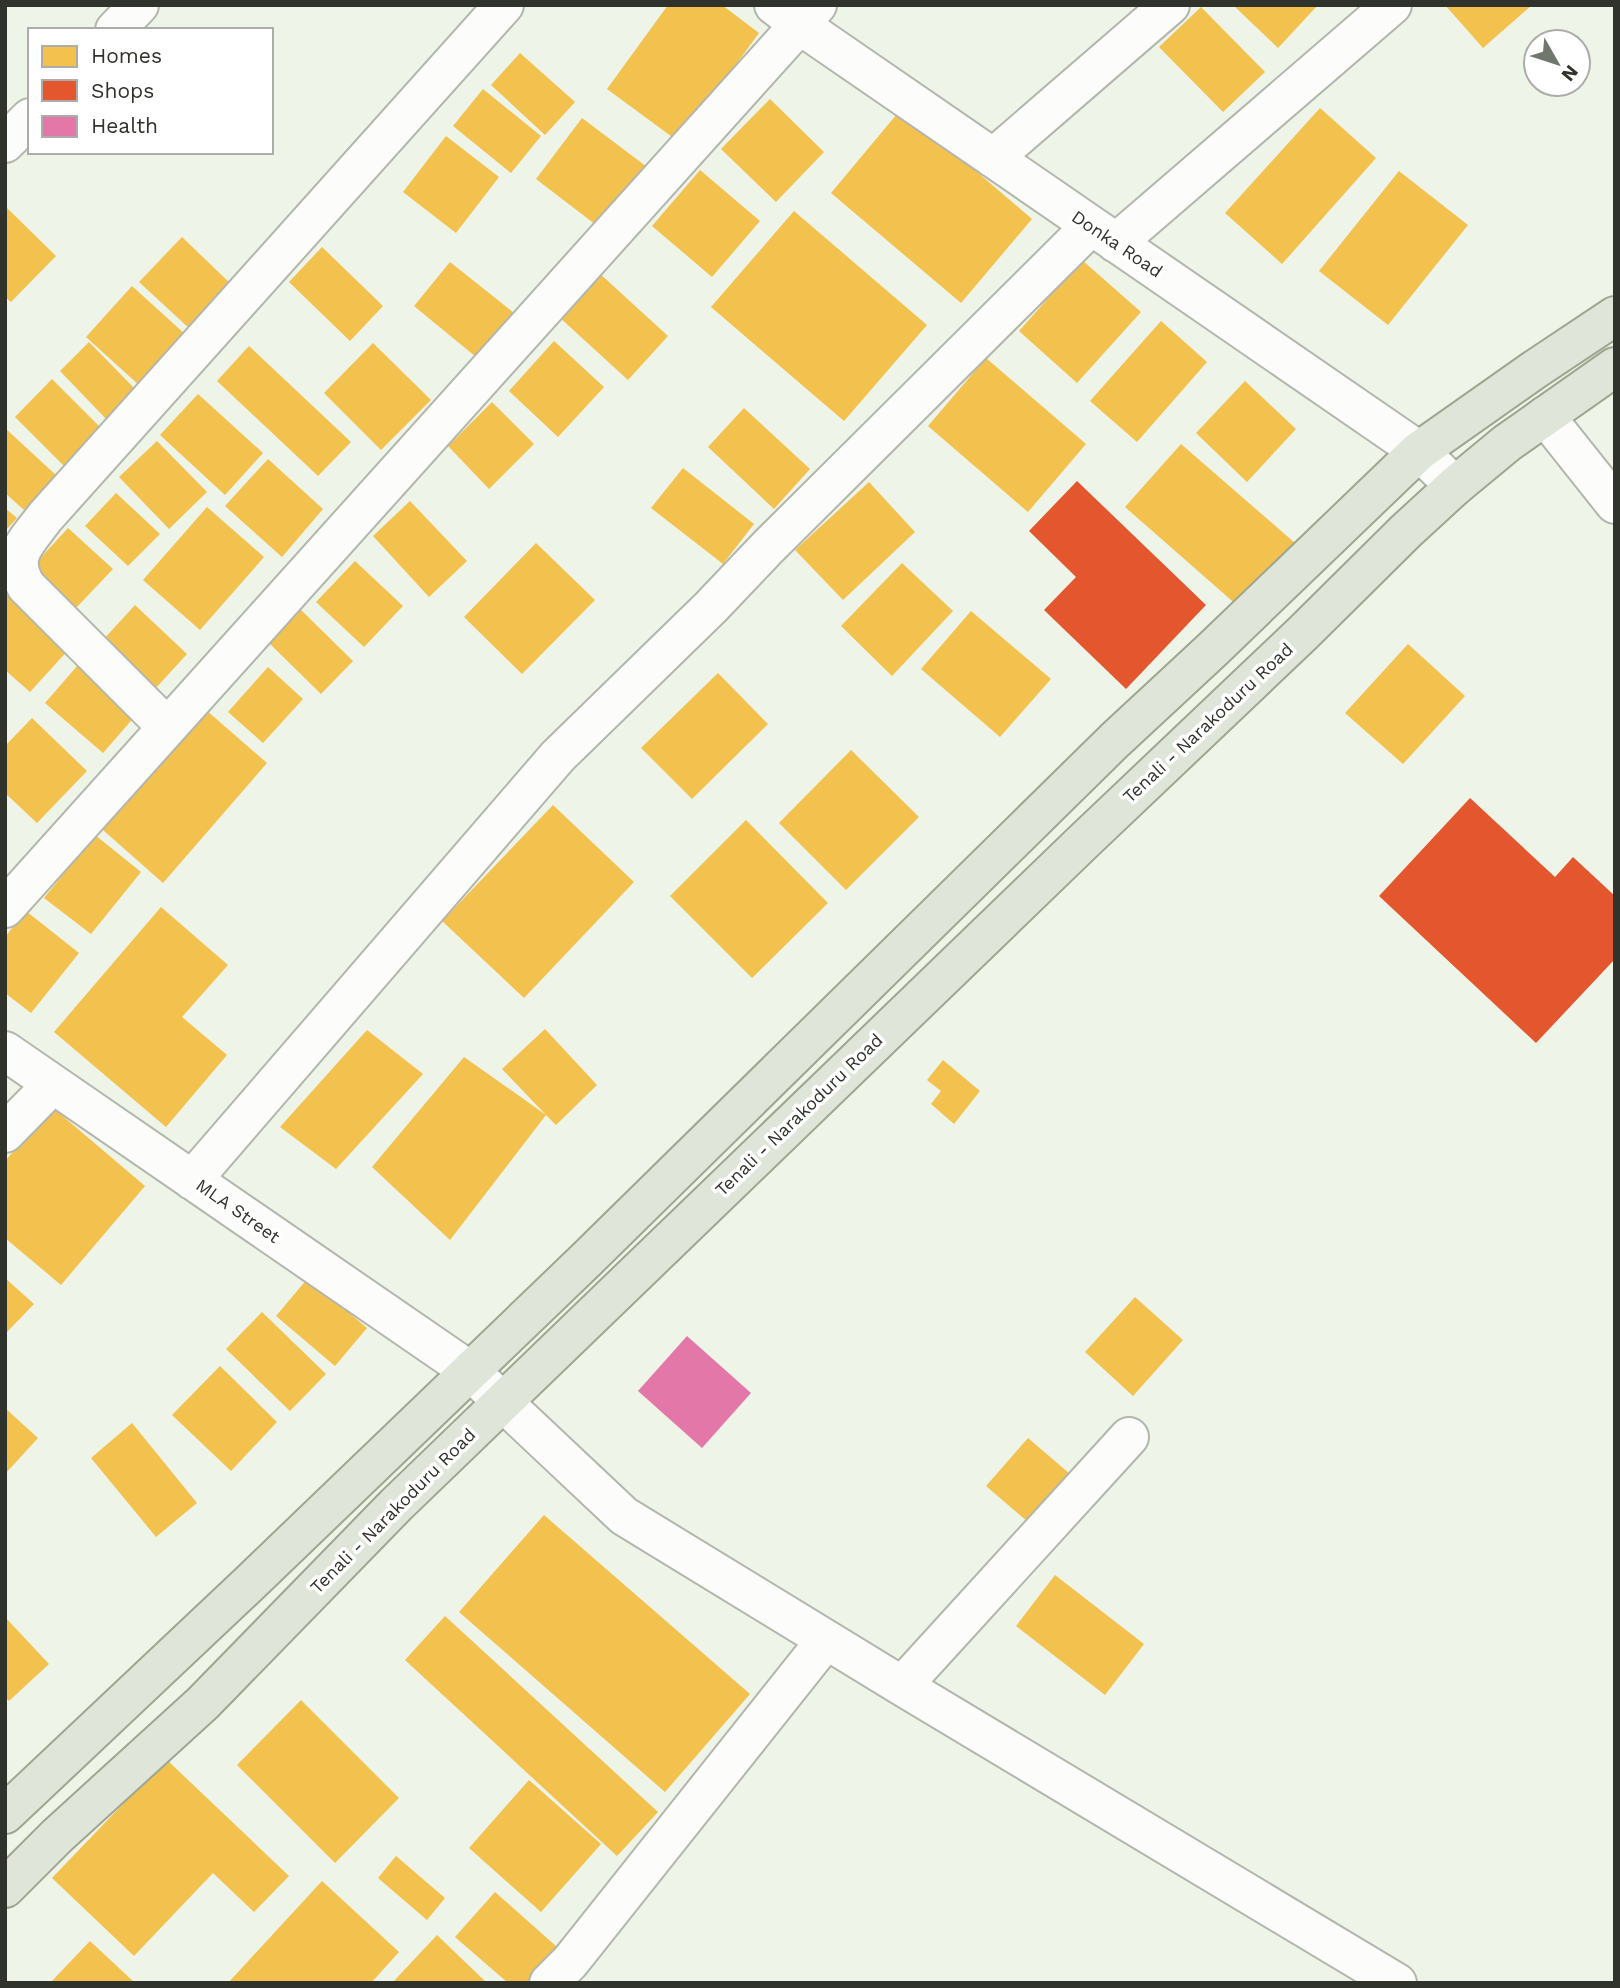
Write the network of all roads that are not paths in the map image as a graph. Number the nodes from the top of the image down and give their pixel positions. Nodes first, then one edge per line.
1 (139, 5) edge
2 (503, 5) edge
3 (1170, 5) edge
4 (1392, 5) edge
5 (797, 12) edge
6 (117, 28) edge
7 (28, 120) edge
8 (5, 143) edge
9 (993, 158) junction
10 (1104, 235) junction
11 (1615, 316) edge
12 (1615, 367) edge
13 (1545, 416) junction
14 (1419, 451) junction
15 (1455, 486) junction
16 (1615, 504) edge
17 (167, 727) junction
18 (5, 908) edge
19 (5, 1051) edge
20 (53, 1084) junction
21 (5, 1133) edge
22 (192, 1180) junction
23 (470, 1371) junction
24 (503, 1403) junction
25 (1129, 1437) dead end
26 (826, 1640) junction
27 (902, 1686) junction
28 (5, 1814) edge
29 (5, 1888) edge
30 (569, 1976) edge
31 (1397, 1983) edge

1 - 6 street
2 - 17 street
3 - 9 street
4 - 10 street
5 - 9 street, Donka Road
5 - 17 street
7 - 8 street
9 - 10 street, Donka Road
10 - 14 street, Donka Road
10 - 22 street
11 - 14 main road
12 - 13 main road, Tenali - Narakoduru Road
13 - 15 main road, Tenali - Narakoduru Road
13 - 16 street
14 - 15 street, Donka Road
14 - 23 main road
15 - 24 main road, Tenali - Narakoduru Road
17 - 18 street
19 - 20 street, MLA Street
20 - 21 street
20 - 22 street, MLA Street
22 - 23 street, MLA Street
23 - 24 street, MLA Street
23 - 28 main road
24 - 26 street, MLA Street
24 - 29 main road, Tenali - Narakoduru Road
25 - 27 street
26 - 27 street, MLA Street
26 - 30 street
27 - 31 street, MLA Street

